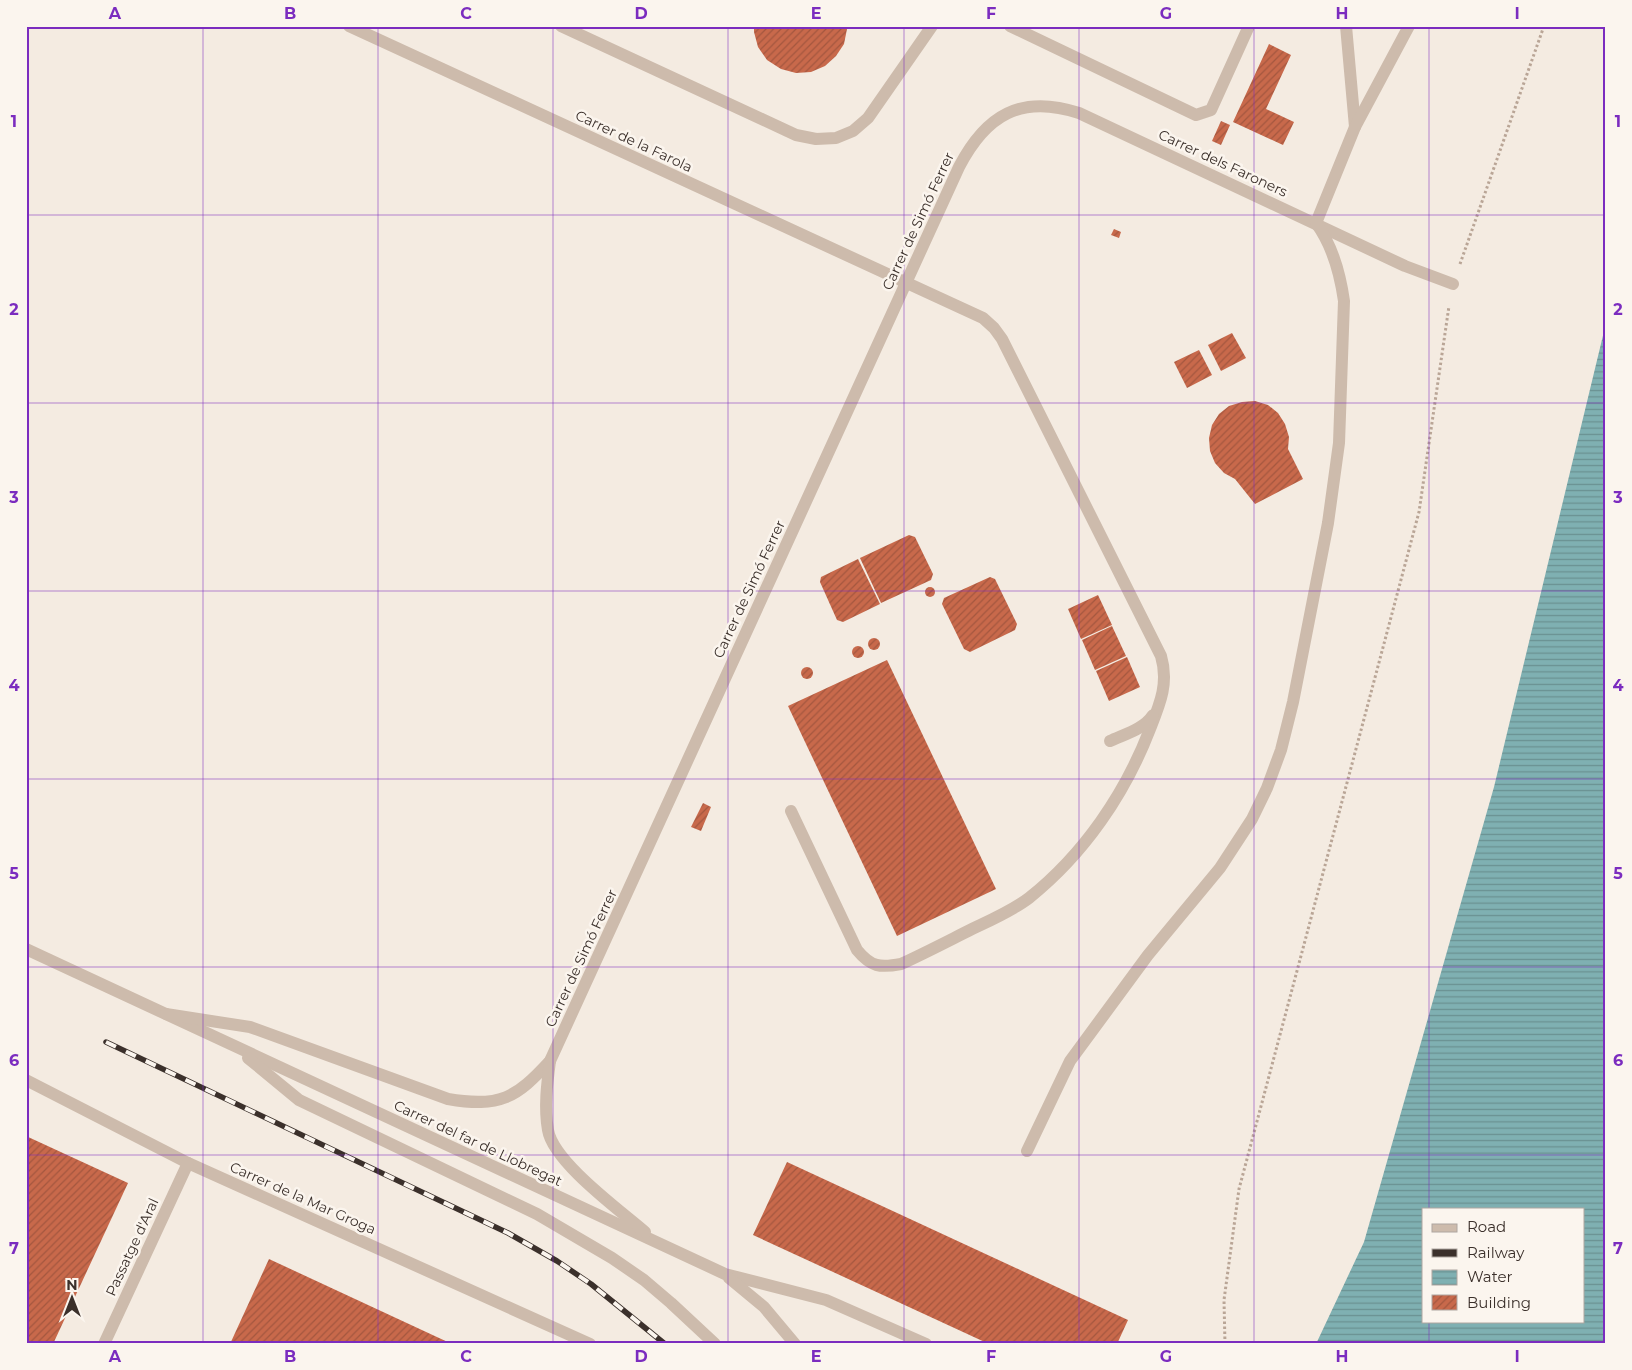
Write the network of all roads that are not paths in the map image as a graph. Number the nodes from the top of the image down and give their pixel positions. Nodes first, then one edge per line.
1 (349, 26) edge
2 (561, 26) edge
3 (932, 26) edge
4 (1010, 26) edge
5 (1249, 26) edge
6 (1346, 26) edge
7 (1409, 26) edge
8 (1356, 127) junction
9 (980, 132) joint
10 (1316, 223) junction
11 (906, 284) junction
12 (1453, 284) road end
13 (1162, 697) junction
14 (1110, 741) dead end
15 (791, 811) dead end
16 (26, 949) edge
17 (166, 1014) junction
18 (235, 1047) junction
19 (550, 1061) junction
20 (26, 1080) edge
21 (1028, 1151) dead end
22 (188, 1163) junction
23 (657, 1242) junction
24 (725, 1274) junction
25 (104, 1344) edge
26 (590, 1344) edge
27 (716, 1344) edge
28 (795, 1344) edge
29 (926, 1344) edge

1 - 11 street, Carrer de la Farola
2 - 3 street
4 - 5 street
6 - 8 street
7 - 8 street
8 - 10 street
9 - 10 street, Carrer dels Faroners
9 - 11 street, Carrer de Simó Ferrer
10 - 12 street, Carrer dels Faroners
10 - 21 street
11 - 13 street, Carrer de la Farola
11 - 19 street, Carrer de Simó Ferrer
13 - 14 street
13 - 15 street
16 - 17 street, Carrer del far de Llobregat
17 - 18 street, Carrer del far de Llobregat
17 - 19 street
18 - 23 street, Carrer del far de Llobregat
18 - 27 street
19 - 23 street
20 - 22 street, Carrer de la Mar Groga
22 - 25 street, Passatge d'Aral
22 - 26 street, Carrer de la Mar Groga
23 - 24 street, Carrer del far de Llobregat
24 - 28 street
24 - 29 street, Carrer del far de Llobregat

